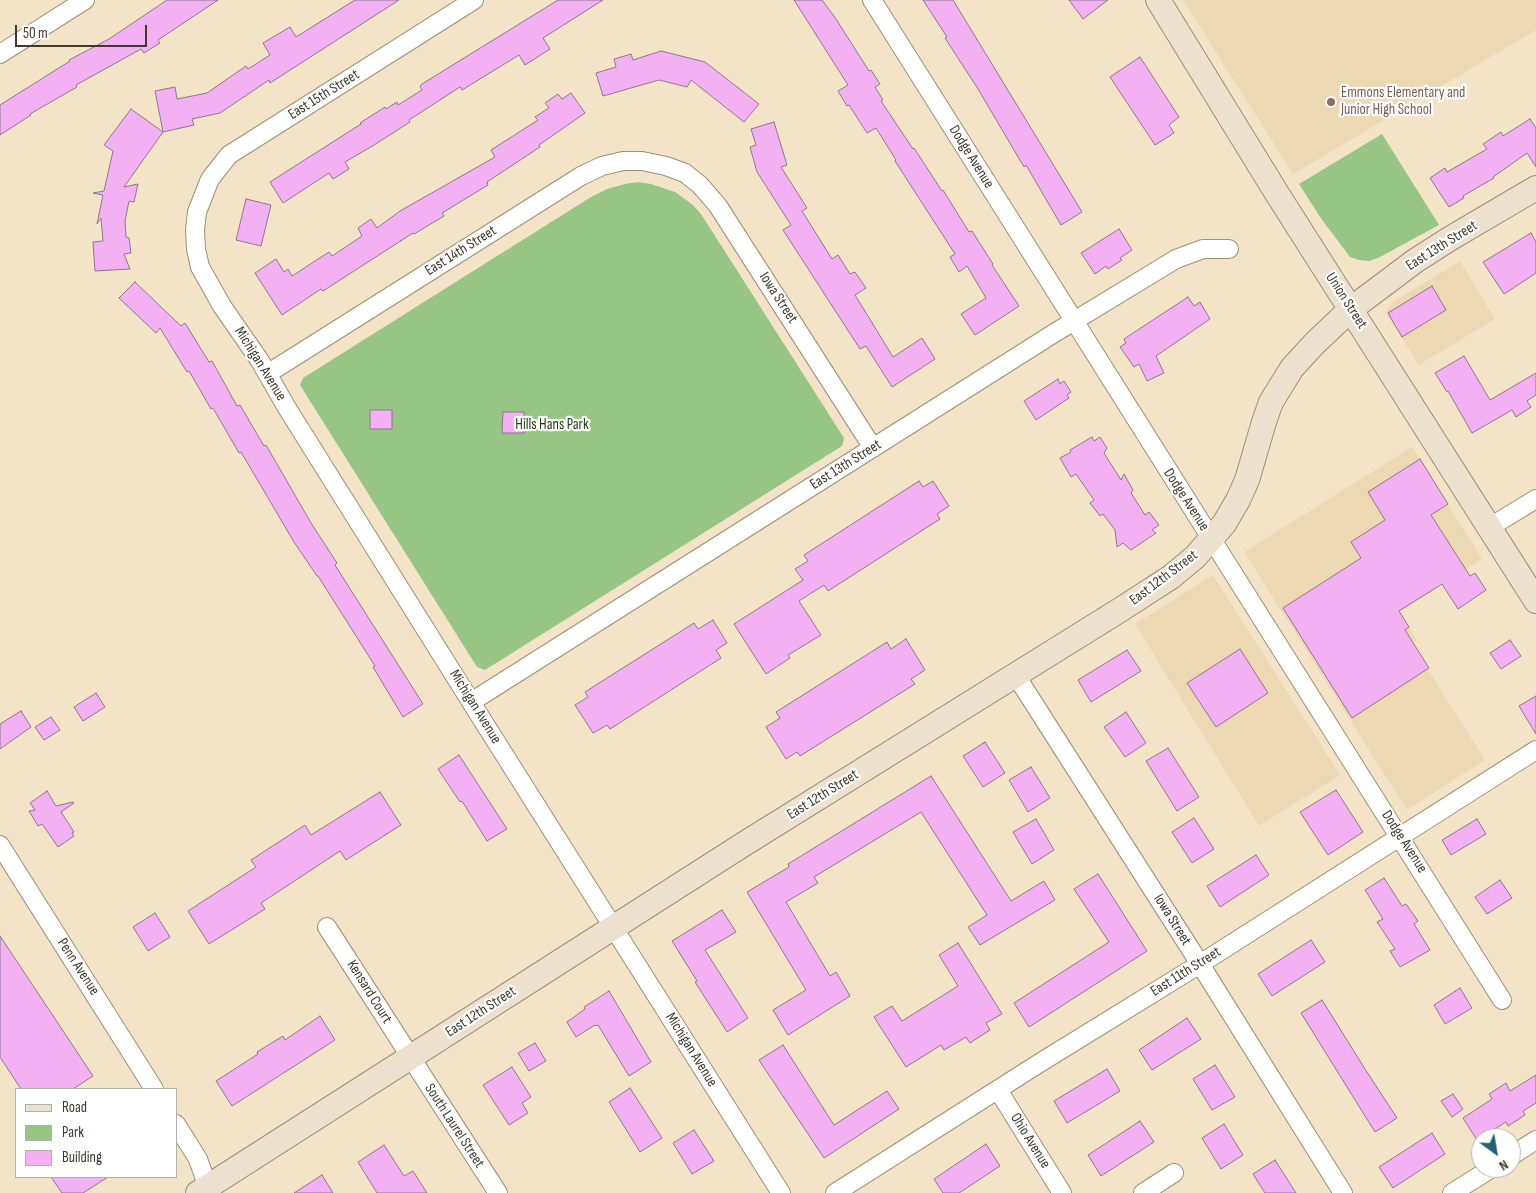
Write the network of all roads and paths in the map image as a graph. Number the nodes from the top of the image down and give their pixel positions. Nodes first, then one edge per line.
1 (85, 0) edge
2 (474, 0) edge
3 (872, 0) edge
4 (1158, 0) edge
5 (0, 54) edge
6 (666, 166) joint
7 (1536, 188) edge
8 (197, 212) joint
9 (1228, 249) dead end
10 (1351, 309) junction
11 (1074, 321) junction
12 (267, 374) junction
13 (873, 448) junction
14 (1536, 499) edge
15 (1490, 527) junction
16 (1211, 539) junction
17 (1536, 600) edge
18 (1015, 674) junction
19 (471, 702) junction
20 (1536, 750) edge
21 (1399, 836) junction
22 (0, 845) edge
23 (328, 927) dead end
24 (613, 927) junction
25 (1200, 964) junction
26 (1502, 1000) dead end
27 (410, 1058) junction
28 (153, 1088) edge
29 (998, 1090) junction
30 (178, 1127) edge
31 (1536, 1140) edge
32 (1521, 1150) edge
33 (1174, 1174) dead end
34 (1476, 1178) edge
35 (206, 1191) edge
36 (498, 1193) edge
37 (781, 1193) edge
38 (835, 1193) edge
39 (1062, 1193) edge
40 (1143, 1193) edge
41 (1342, 1193) edge
42 (1452, 1193) edge

1 - 5 street
2 - 8 street, East 15th Street
3 - 11 street, Dodge Avenue
4 - 10 street, Union Street
6 - 12 street, East 14th Street
6 - 13 street, Iowa Street
7 - 10 street, East 13th Street
8 - 12 street, Michigan Avenue
9 - 11 street, East 13th Street
10 - 15 street, Union Street
10 - 16 street, East 12th Street
11 - 13 street, East 13th Street
11 - 16 street, Dodge Avenue
12 - 19 street, Michigan Avenue
13 - 19 street, East 13th Street
14 - 15 street
15 - 17 street, Union Street
16 - 18 street, East 12th Street
16 - 21 street, Dodge Avenue
18 - 24 street, East 12th Street
18 - 25 street, Iowa Street
19 - 24 street, Michigan Avenue
20 - 21 street, East 11th Street
21 - 25 street, East 11th Street
21 - 26 street, Dodge Avenue
22 - 28 street, Penn Avenue
23 - 27 street, Kensard Court
24 - 27 street, East 12th Street
24 - 37 street, Michigan Avenue
25 - 29 street, East 11th Street
25 - 41 street, Iowa Street
27 - 35 street, East 12th Street
27 - 36 street, South Laurel Street
29 - 38 street, East 11th Street
29 - 39 street, Ohio Avenue
30 - 35 street
31 - 32 street
33 - 40 street
34 - 42 street

